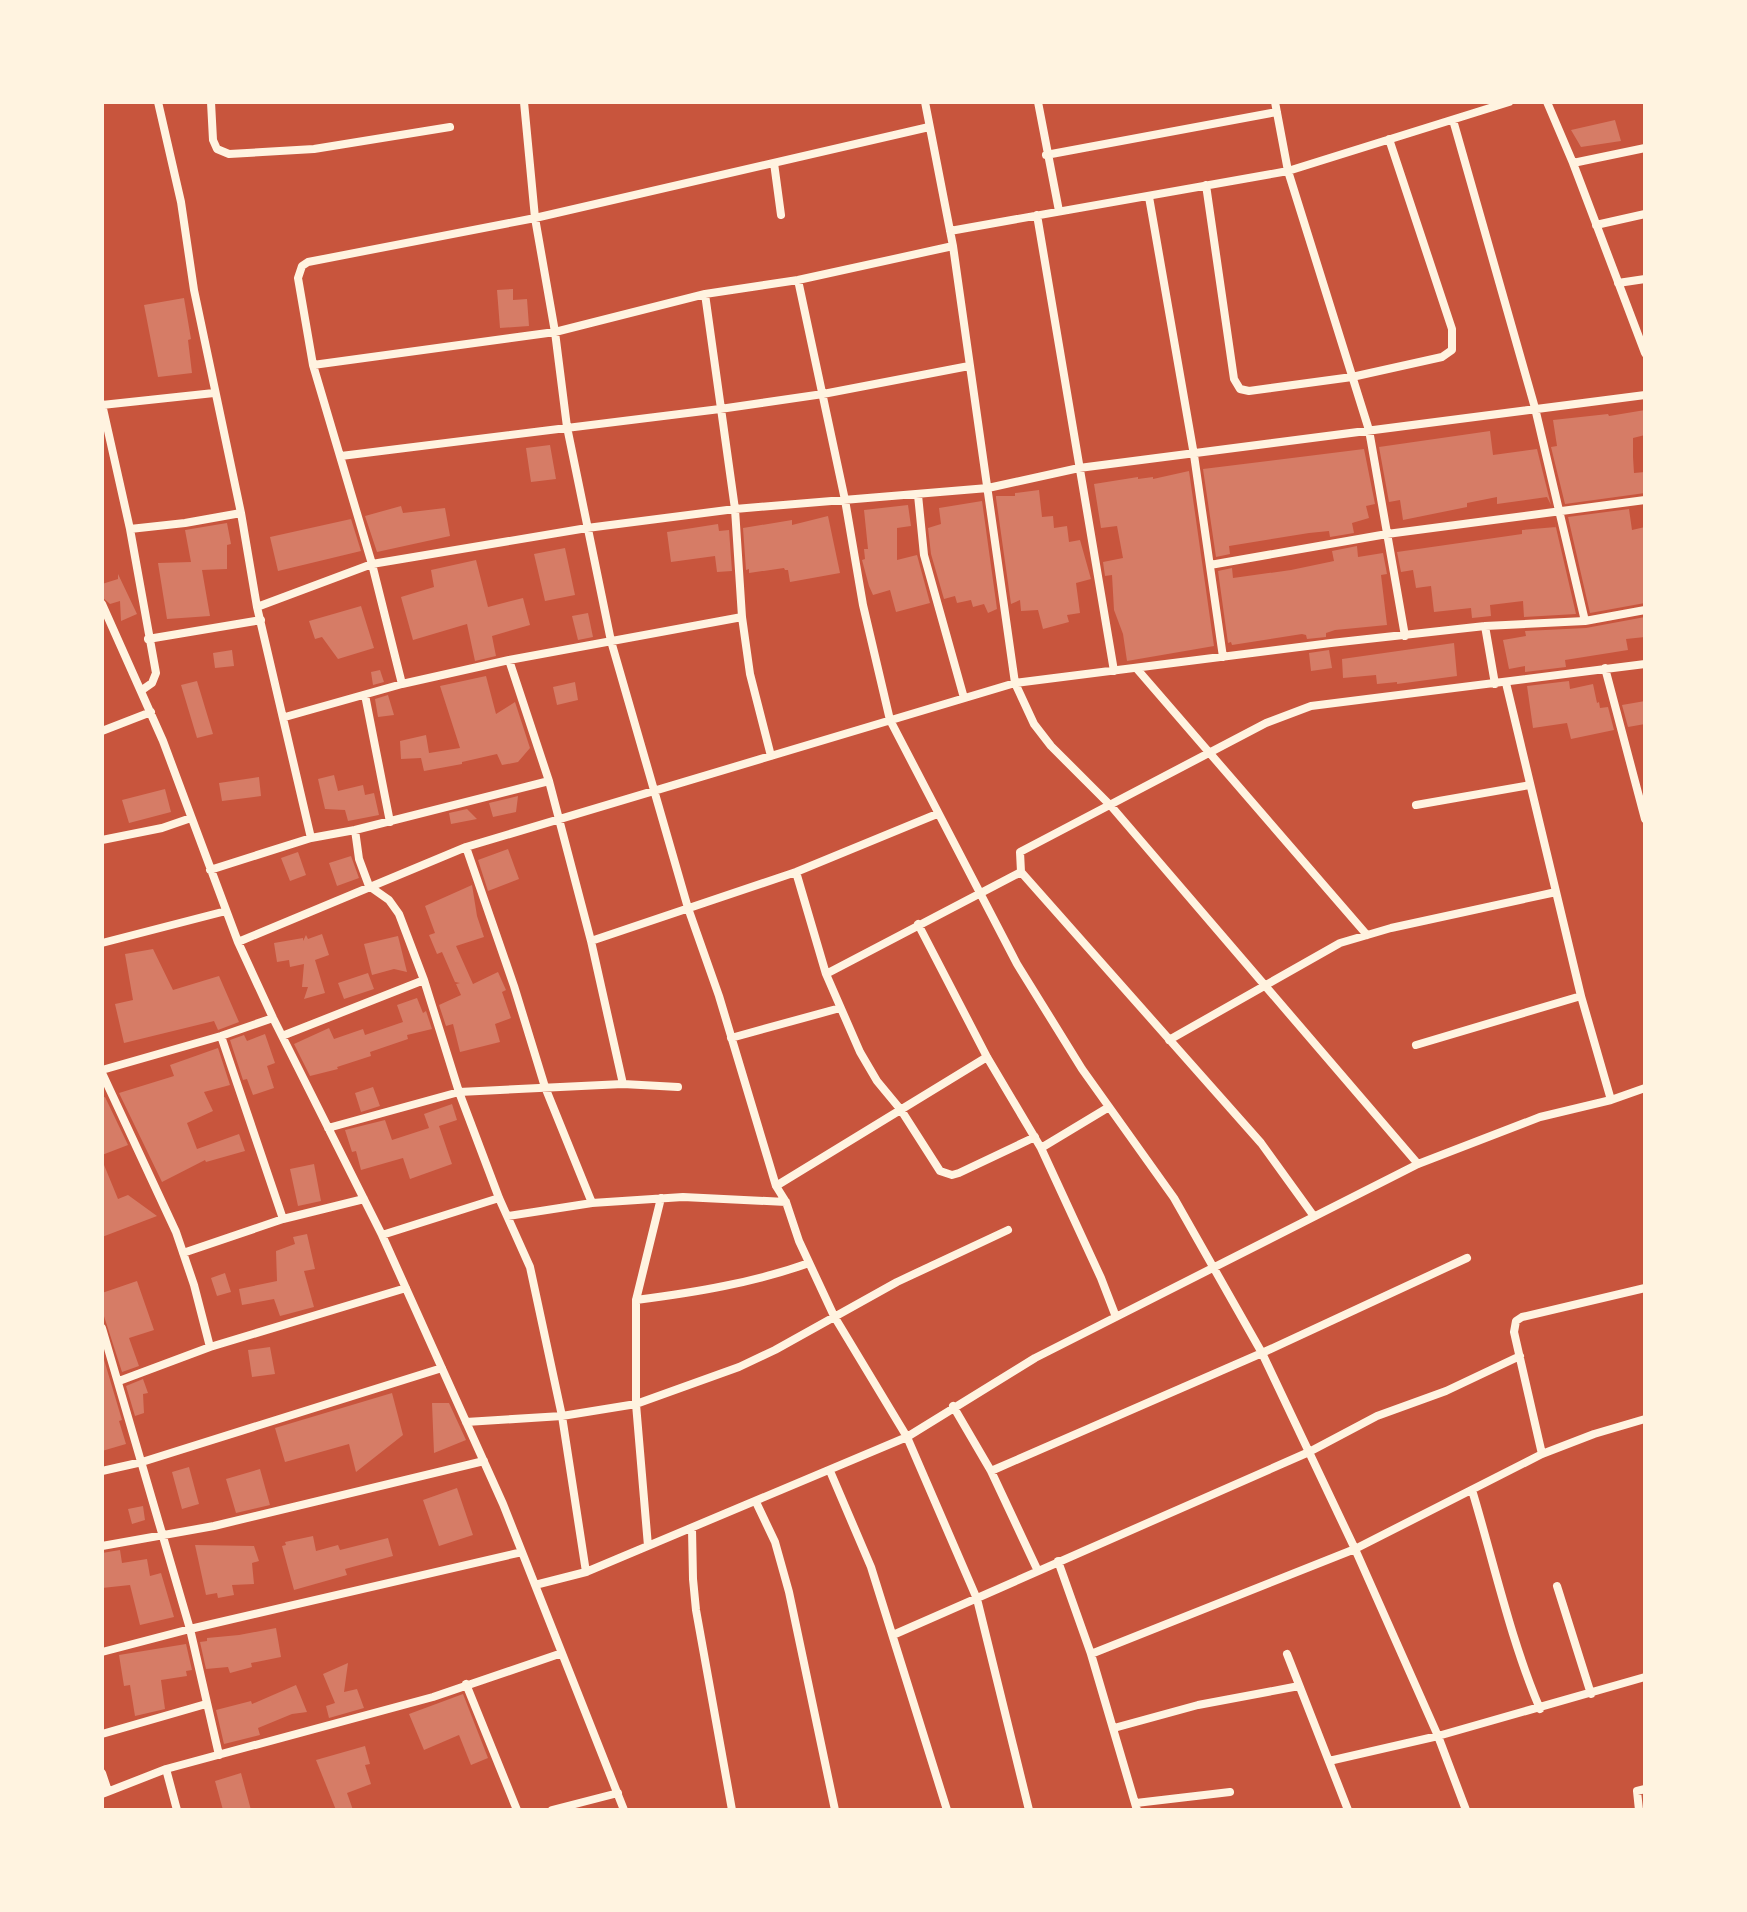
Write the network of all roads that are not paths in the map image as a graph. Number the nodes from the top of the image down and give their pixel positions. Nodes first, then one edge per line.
1 (158, 102) edge
2 (211, 102) edge
3 (524, 102) edge
4 (925, 102) edge
5 (1038, 102) edge
6 (1509, 102) edge
7 (1547, 102) edge
8 (1276, 107) edge
9 (1453, 120) junction
10 (450, 127) dead end
11 (929, 127) junction
12 (1389, 139) junction
13 (1645, 148) edge
14 (1046, 155) junction
15 (774, 163) junction
16 (1573, 163) junction
17 (1288, 171) junction
18 (1206, 185) junction
19 (1149, 197) junction
20 (1059, 211) junction
21 (1645, 214) edge
22 (781, 215) dead end
23 (1037, 215) junction
24 (535, 218) junction
25 (1596, 225) junction
26 (950, 231) junction
27 (953, 246) junction
28 (1645, 279) edge
29 (798, 280) junction
30 (1618, 283) junction
31 (705, 294) junction
32 (1645, 325) edge
33 (1634, 326) junction
34 (555, 332) junction
35 (1645, 353) edge
36 (313, 365) junction
37 (969, 366) junction
38 (1352, 377) junction
39 (214, 393) junction
40 (823, 394) junction
41 (1645, 395) edge
42 (102, 405) edge
43 (1535, 408) junction
44 (720, 409) junction
45 (567, 427) junction
46 (1369, 430) junction
47 (1194, 455) junction
48 (341, 456) junction
49 (1079, 468) junction
50 (988, 488) junction
51 (918, 495) junction
52 (845, 500) junction
53 (1645, 500) edge
54 (735, 509) junction
55 (1561, 512) junction
56 (241, 513) junction
57 (587, 528) junction
58 (130, 529) junction
59 (1387, 534) junction
60 (372, 564) junction
61 (1210, 565) junction
62 (102, 604) edge
63 (257, 607) junction
64 (1645, 610) edge
65 (742, 617) junction
66 (261, 620) junction
67 (1585, 621) junction
68 (1485, 626) junction
69 (1405, 636) junction
70 (148, 639) junction
71 (611, 641) junction
72 (1223, 657) junction
73 (509, 660) junction
74 (1645, 664) edge
75 (1605, 668) junction
76 (1137, 669) junction
77 (1114, 671) junction
78 (1015, 683) junction
79 (1506, 683) junction
80 (402, 684) junction
81 (1495, 684) junction
82 (142, 690) junction
83 (365, 695) junction
84 (964, 698) junction
85 (151, 712) junction
86 (285, 717) junction
87 (890, 720) junction
88 (102, 731) edge
89 (1209, 753) junction
90 (771, 756) junction
91 (549, 781) junction
92 (1530, 785) junction
93 (655, 791) junction
94 (1416, 805) dead end
95 (1111, 806) junction
96 (937, 814) junction
97 (191, 818) junction
98 (1645, 819) edge
99 (558, 820) junction
100 (390, 822) junction
101 (355, 830) junction
102 (311, 838) junction
103 (102, 840) edge
104 (466, 847) junction
105 (210, 870) junction
106 (796, 872) junction
107 (1021, 872) junction
108 (369, 886) junction
109 (1556, 892) junction
110 (981, 895) junction
111 (688, 908) junction
112 (226, 911) junction
113 (918, 924) junction
114 (1367, 935) junction
115 (591, 941) junction
116 (238, 942) junction
117 (102, 943) edge
118 (826, 974) junction
119 (424, 980) junction
120 (1265, 985) junction
121 (1581, 996) junction
122 (840, 1008) junction
123 (273, 1018) junction
124 (221, 1036) junction
125 (282, 1036) junction
126 (731, 1038) junction
127 (1169, 1040) junction
128 (1416, 1045) dead end
129 (987, 1057) junction
130 (102, 1071) edge
131 (623, 1084) junction
132 (545, 1087) junction
133 (678, 1087) dead end
134 (1645, 1088) edge
135 (459, 1092) junction
136 (1611, 1100) junction
137 (1109, 1107) junction
138 (901, 1110) junction
139 (328, 1128) junction
140 (1035, 1137) junction
141 (1041, 1148) junction
142 (1418, 1164) junction
143 (776, 1186) junction
144 (499, 1198) junction
145 (661, 1198) junction
146 (364, 1199) junction
147 (786, 1202) junction
148 (592, 1203) junction
149 (1313, 1215) junction
150 (508, 1216) junction
151 (283, 1219) junction
152 (1008, 1230) dead end
153 (382, 1235) junction
154 (183, 1253) junction
155 (1467, 1258) dead end
156 (809, 1263) junction
157 (1213, 1267) junction
158 (406, 1288) junction
159 (1645, 1288) edge
160 (636, 1300) junction
161 (834, 1316) junction
162 (1116, 1317) junction
163 (102, 1328) edge
164 (210, 1347) junction
165 (1262, 1353) junction
166 (1520, 1356) junction
167 (442, 1368) junction
168 (119, 1381) junction
169 (636, 1404) junction
170 (953, 1406) junction
171 (562, 1416) junction
172 (1645, 1419) edge
173 (466, 1422) junction
174 (907, 1437) junction
175 (1309, 1452) junction
176 (1542, 1454) junction
177 (484, 1461) junction
178 (142, 1462) junction
179 (102, 1471) edge
180 (830, 1471) junction
181 (991, 1471) junction
182 (1472, 1490) junction
183 (756, 1502) junction
184 (692, 1529) junction
185 (164, 1535) junction
186 (102, 1546) edge
187 (648, 1546) junction
188 (1355, 1549) junction
189 (522, 1552) junction
190 (1058, 1561) junction
191 (1037, 1569) junction
192 (586, 1572) junction
193 (535, 1585) junction
194 (1557, 1586) dead end
195 (977, 1599) junction
196 (190, 1629) junction
197 (893, 1635) junction
198 (102, 1652) edge
199 (562, 1653) junction
200 (1091, 1654) junction
201 (1287, 1654) dead end
202 (1645, 1677) edge
203 (466, 1684) junction
204 (1299, 1686) junction
205 (1591, 1694) junction
206 (206, 1704) junction
207 (1540, 1709) junction
208 (1114, 1728) junction
209 (102, 1734) edge
210 (1438, 1736) junction
211 (219, 1755) junction
212 (1329, 1761) junction
213 (166, 1769) junction
214 (102, 1773) edge
215 (1645, 1789) edge
216 (105, 1792) edge
217 (1230, 1792) dead end
218 (618, 1793) junction
219 (1136, 1807) edge
220 (177, 1810) edge
221 (517, 1810) edge
222 (552, 1810) edge
223 (624, 1810) edge
224 (732, 1810) edge
225 (835, 1810) edge
226 (947, 1810) edge
227 (1029, 1810) edge
228 (1348, 1810) edge
229 (1466, 1810) edge
230 (1639, 1810) edge

1 - 39 street
2 - 10 street
3 - 24 street
4 - 11 street
5 - 14 street
6 - 9 street
7 - 16 street
8 - 14 street
8 - 17 street
9 - 12 street
9 - 43 street
11 - 15 street
11 - 26 street
12 - 17 street
12 - 38 street
13 - 16 street
14 - 20 street
15 - 22 street
15 - 24 street
16 - 25 street
17 - 18 street
17 - 38 street
18 - 19 street
18 - 38 street
19 - 20 street
19 - 47 street
20 - 23 street
21 - 25 street
23 - 26 street
23 - 49 street
24 - 34 street
24 - 36 street
25 - 30 street
26 - 27 street
27 - 29 street
27 - 37 street
28 - 30 street
29 - 31 street
29 - 40 street
30 - 33 street
31 - 34 street
31 - 44 street
32 - 33 street
33 - 35 street
34 - 36 street
34 - 45 street
36 - 48 street
37 - 40 street
37 - 50 street
38 - 46 street
39 - 42 street
39 - 56 street
40 - 44 street
40 - 52 street
41 - 43 street
42 - 58 street
43 - 46 street
43 - 55 street
44 - 45 street
44 - 54 street
45 - 48 street
45 - 57 street
46 - 47 street
46 - 59 street
47 - 49 street
47 - 61 street
48 - 60 street
49 - 50 street
49 - 77 street
50 - 51 street
50 - 78 street
51 - 52 street
51 - 84 street
52 - 54 street
52 - 87 street
53 - 55 street
54 - 57 street
54 - 65 street
55 - 59 street
55 - 67 street
56 - 58 street
56 - 63 street
57 - 60 street
57 - 71 street
58 - 70 street
59 - 61 street
59 - 69 street
60 - 63 street
60 - 80 street
61 - 72 street
62 - 82 street
63 - 66 street
64 - 67 street
65 - 71 street
65 - 90 street
66 - 70 street
66 - 86 street
67 - 68 street
68 - 69 street
68 - 81 street
69 - 72 street
70 - 82 street
71 - 73 street
71 - 93 street
72 - 76 street
73 - 80 street
73 - 91 street
74 - 75 street
75 - 79 street
75 - 98 street
76 - 77 street
76 - 89 street
77 - 78 street
78 - 84 street
78 - 95 street
79 - 81 street
79 - 92 street
80 - 83 street
81 - 89 street
82 - 85 street
83 - 86 street
83 - 100 street
84 - 87 street
85 - 88 street
85 - 97 street
86 - 102 street
87 - 90 street
87 - 96 street
89 - 95 street
89 - 114 street
90 - 93 street
91 - 99 street
91 - 100 street
92 - 94 street
92 - 109 street
93 - 99 street
93 - 111 street
95 - 107 street
95 - 120 street
96 - 106 street
96 - 110 street
97 - 103 street
97 - 105 street
99 - 104 street
99 - 115 street
100 - 101 street
101 - 102 street
101 - 108 street
102 - 105 street
104 - 108 street
104 - 132 street
105 - 112 street
106 - 111 street
106 - 118 street
107 - 110 street
107 - 127 street
108 - 116 street
108 - 119 street
109 - 114 street
109 - 121 street
110 - 113 street
110 - 137 street
111 - 115 street
111 - 126 street
112 - 116 street
112 - 117 street
113 - 118 street
113 - 129 street
114 - 120 street
115 - 131 street
116 - 123 street
118 - 122 street
119 - 125 street
119 - 135 street
120 - 127 street
120 - 142 street
121 - 128 street
121 - 136 street
122 - 126 street
122 - 138 street
123 - 124 street
123 - 125 street
124 - 130 street
124 - 151 street
125 - 139 street
126 - 143 street
127 - 149 street
129 - 138 street
129 - 140 street
130 - 154 street
131 - 132 street
131 - 133 street
132 - 135 street
132 - 148 street
134 - 136 street
135 - 139 street
135 - 144 street
136 - 142 street
137 - 141 street
137 - 157 street
138 - 140 street
138 - 143 street
139 - 146 street
140 - 141 street
141 - 162 street
142 - 149 street
143 - 147 street
144 - 150 street
144 - 153 street
145 - 147 street
145 - 148 street
145 - 160 street
146 - 151 street
146 - 153 street
147 - 156 street
148 - 150 street
149 - 157 street
150 - 171 street
151 - 154 street
152 - 161 street
153 - 158 street
154 - 164 street
155 - 165 street
156 - 160 street
156 - 161 street
157 - 162 street
157 - 165 street
158 - 164 street
158 - 167 street
159 - 166 street
160 - 169 street
161 - 169 street
161 - 174 street
162 - 170 street
163 - 168 street
164 - 168 street
165 - 175 street
165 - 181 street
166 - 175 street
166 - 176 street
167 - 173 street
167 - 178 street
168 - 178 street
169 - 171 street
169 - 187 street
170 - 174 street
170 - 181 street
171 - 173 street
171 - 192 street
172 - 176 street
173 - 177 street
174 - 180 street
174 - 195 street
175 - 188 street
175 - 190 street
176 - 182 street
177 - 185 street
177 - 189 street
178 - 179 street
178 - 185 street
180 - 183 street
180 - 197 street
181 - 191 street
182 - 188 street
182 - 207 street
183 - 184 street
183 - 225 street
184 - 187 street
184 - 224 street
185 - 186 street
185 - 196 street
187 - 192 street
188 - 200 street
188 - 210 street
189 - 193 street
189 - 196 street
190 - 191 street
190 - 200 street
191 - 195 street
192 - 193 street
193 - 199 street
194 - 205 street
195 - 197 street
195 - 227 street
196 - 198 street
196 - 206 street
197 - 226 street
199 - 203 street
199 - 218 street
200 - 208 street
201 - 204 street
202 - 205 street
203 - 211 street
203 - 221 street
204 - 208 street
204 - 212 street
205 - 207 street
206 - 209 street
206 - 211 street
207 - 210 street
208 - 219 street
210 - 212 street
210 - 229 street
211 - 213 street
212 - 228 street
213 - 216 street
213 - 220 street
214 - 216 street
215 - 230 street
217 - 219 street
218 - 222 street
218 - 223 street

